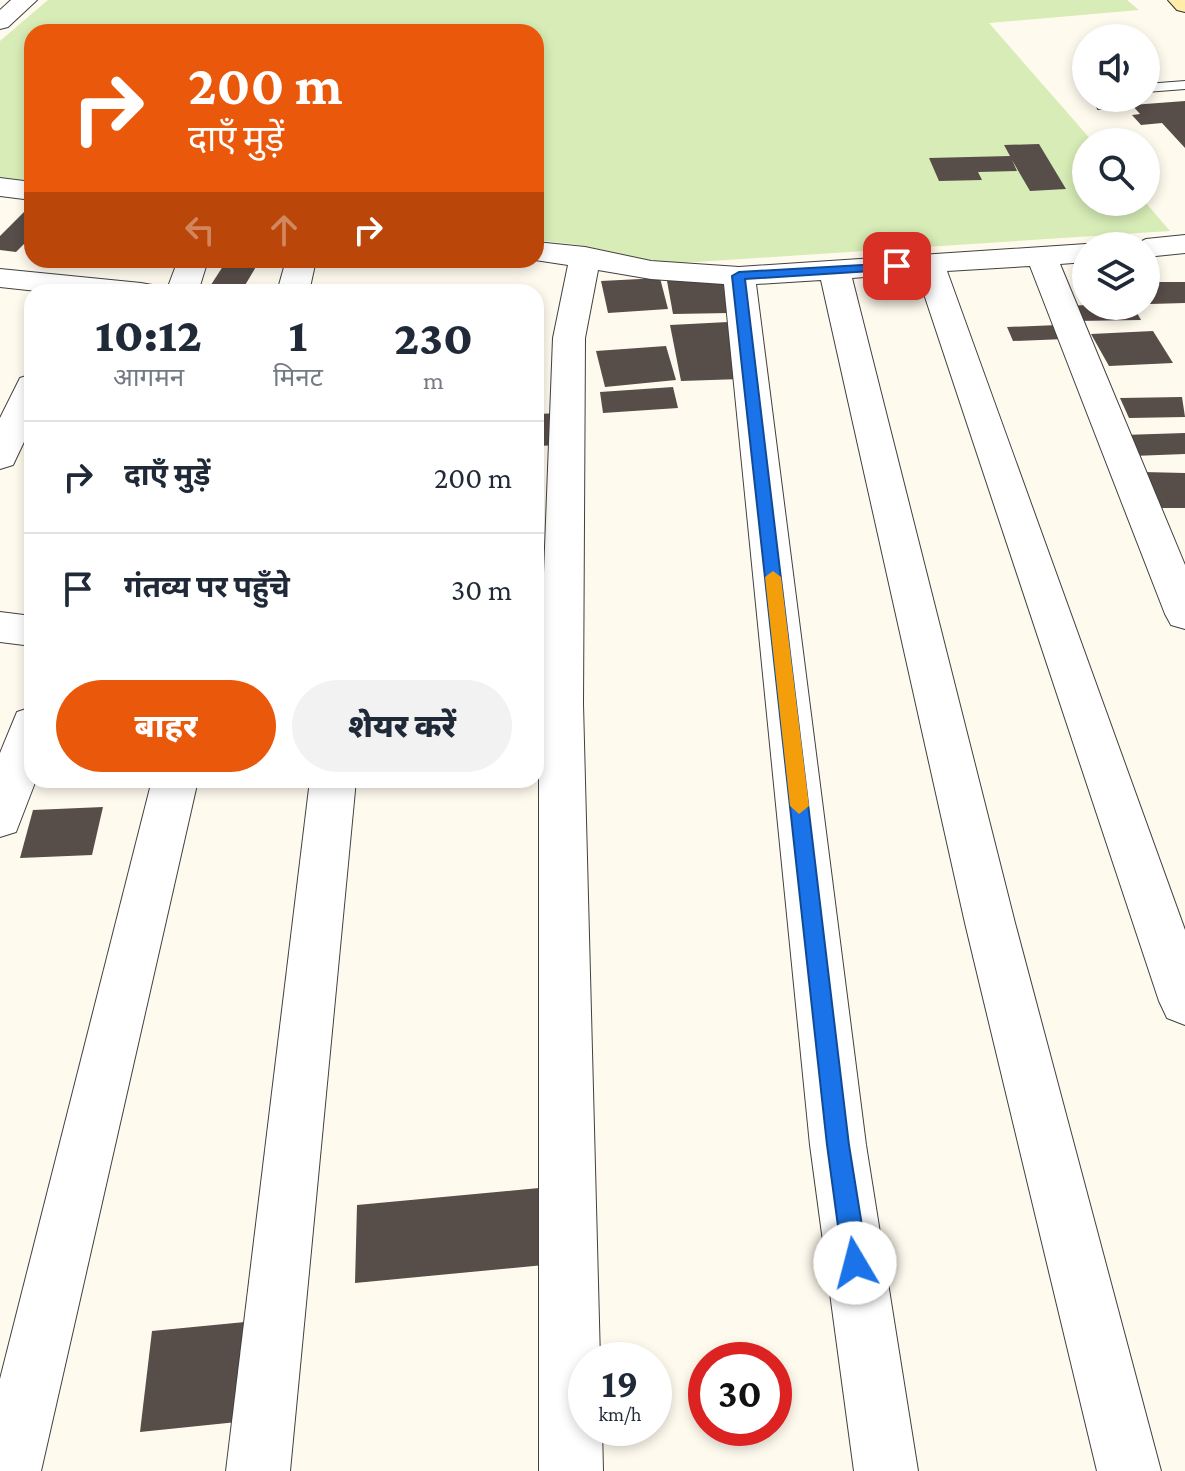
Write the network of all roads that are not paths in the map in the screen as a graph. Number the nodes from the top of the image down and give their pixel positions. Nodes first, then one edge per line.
1 (25, 0) edge
2 (1180, 0) edge
3 (1185, 5) edge
4 (0, 22) edge
5 (1185, 85) edge
6 (1160, 87) edge
7 (0, 187) edge
8 (24, 190) edge
9 (544, 252) edge
10 (1072, 254) edge
11 (585, 256) junction
12 (1041, 256) junction
13 (929, 264) junction
14 (835, 271) junction
15 (739, 276) junction
16 (0, 278) edge
17 (34, 284) edge
18 (552, 336) edge
19 (19, 395) edge
20 (0, 457) edge
21 (1185, 614) edge
22 (0, 627) edge
23 (24, 630) edge
24 (548, 702) edge
25 (24, 748) edge
26 (173, 788) edge
27 (332, 788) edge
28 (0, 818) edge
29 (1185, 1001) edge
30 (9, 1471) edge
31 (258, 1471) edge
32 (571, 1471) edge
33 (886, 1471) edge
34 (1129, 1471) edge

1 - 4 street
2 - 3 main road
5 - 6 lane
7 - 8 street
9 - 11 street
10 - 12 street
11 - 15 street
11 - 18 street
12 - 13 street
12 - 21 street
13 - 14 street
13 - 29 street
14 - 15 street
14 - 34 street
15 - 33 street
16 - 17 street
18 - 24 street
19 - 20 street
22 - 23 street
24 - 32 street
25 - 28 street
26 - 30 street
27 - 31 street

